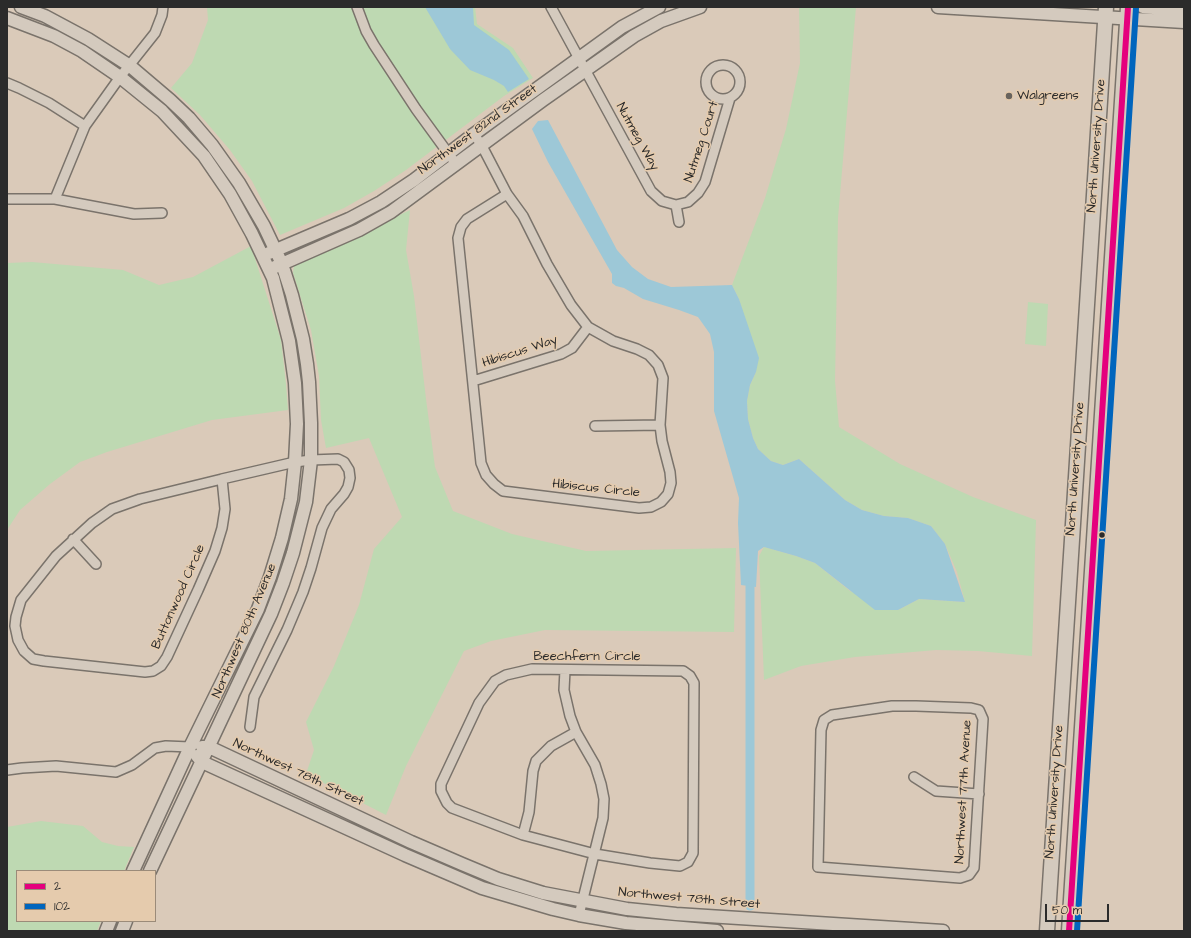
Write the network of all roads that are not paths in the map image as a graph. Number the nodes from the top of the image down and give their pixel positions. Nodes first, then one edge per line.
1 (21, 7) edge
2 (163, 7) edge
3 (357, 7) edge
4 (551, 7) edge
5 (659, 7) edge
6 (700, 7) edge
7 (938, 7) edge
8 (1143, 7) edge
9 (1184, 11) edge
10 (1105, 12) edge
11 (1127, 13) edge
12 (7, 18) edge
13 (1184, 22) edge
14 (579, 58) junction
15 (130, 66) junction
16 (585, 70) junction
17 (120, 77) junction
18 (7, 83) edge
19 (730, 98) dead end
20 (85, 126) junction
21 (474, 134) junction
22 (482, 146) junction
23 (448, 154) junction
24 (456, 164) junction
25 (507, 194) junction
26 (7, 199) edge
27 (56, 199) junction
28 (676, 205) junction
29 (162, 213) dead end
30 (679, 222) dead end
31 (276, 250) junction
32 (263, 256) junction
33 (282, 264) junction
34 (269, 270) junction
35 (588, 327) junction
36 (473, 381) junction
37 (660, 425) junction
38 (595, 426) dead end
39 (311, 460) junction
40 (295, 462) junction
41 (222, 479) junction
42 (73, 539) junction
43 (1071, 543) junction
44 (96, 564) dead end
45 (1092, 574) junction
46 (565, 670) junction
47 (250, 727) dead end
48 (576, 732) junction
49 (209, 747) junction
50 (190, 748) junction
51 (202, 762) junction
52 (7, 770) edge
53 (914, 777) dead end
54 (979, 794) junction
55 (523, 835) junction
56 (595, 854) junction
57 (133, 870) edge
58 (150, 870) edge
59 (583, 901) junction
60 (579, 915) junction
61 (717, 931) edge
62 (943, 931) edge
63 (1046, 931) edge
64 (1069, 931) edge

1 - 15 street, Northwest 80th Avenue
2 - 15 street
3 - 23 street
4 - 14 street, Nutmeg Way
5 - 14 street, Northwest 82nd Street
6 - 16 street, Northwest 82nd Street
7 - 10 street
8 - 9 street
10 - 11 street
10 - 43 main road, North University Drive
11 - 13 street
11 - 45 main road, North University Drive
12 - 17 street, Northwest 80th Avenue
14 - 16 street, Nutmeg Way
14 - 21 street, Northwest 82nd Street
15 - 17 street
15 - 31 street, Northwest 80th Avenue
16 - 22 street, Northwest 82nd Street
16 - 28 street, Nutmeg Way
17 - 20 street
17 - 32 street, Northwest 80th Avenue
18 - 20 street
19 - 28 street, Nutmeg Court
20 - 27 street
21 - 22 street, Hibiscus Circle
21 - 23 street, Northwest 82nd Street
22 - 24 street, Northwest 82nd Street
22 - 25 street, Hibiscus Circle
23 - 24 street
23 - 31 street, Northwest 82nd Street
24 - 33 street, Northwest 82nd Street
25 - 35 street, Hibiscus Circle
25 - 36 street, Hibiscus Circle
26 - 27 street
27 - 29 street
28 - 30 street
31 - 32 street, Northwest 82nd Street
31 - 33 street, Northwest 80th Avenue
32 - 34 street, Northwest 80th Avenue
33 - 34 street, Northwest 82nd Street
33 - 39 street, Northwest 80th Avenue
34 - 40 street, Northwest 80th Avenue
35 - 36 street, Hibiscus Way
35 - 37 street, Hibiscus Circle
36 - 37 street, Hibiscus Circle
37 - 38 street
39 - 40 street, Buttonwood Circle
39 - 47 street, Buttonwood Circle
39 - 49 street, Northwest 80th Avenue
40 - 41 street, Buttonwood Circle
40 - 50 street, Northwest 80th Avenue
41 - 42 street, Buttonwood Circle
41 - 42 street, Buttonwood Circle
42 - 44 street
43 - 45 main road
43 - 63 main road, North University Drive
45 - 64 main road, North University Drive
46 - 48 street
46 - 55 street, Beechfern Circle
46 - 56 street, Beechfern Circle
48 - 55 street
48 - 56 street
49 - 50 street, Northwest 78th Street
49 - 51 street, Northwest 80th Avenue
49 - 59 street, Northwest 78th Street
50 - 51 street
50 - 52 street
50 - 57 street, Northwest 80th Avenue
51 - 58 street, Northwest 80th Avenue
51 - 60 street
53 - 54 street
54 - 54 street, Northwest 77th Avenue
55 - 56 street, Beechfern Circle
56 - 59 street
59 - 60 street
59 - 62 street, Northwest 78th Street
60 - 61 street

